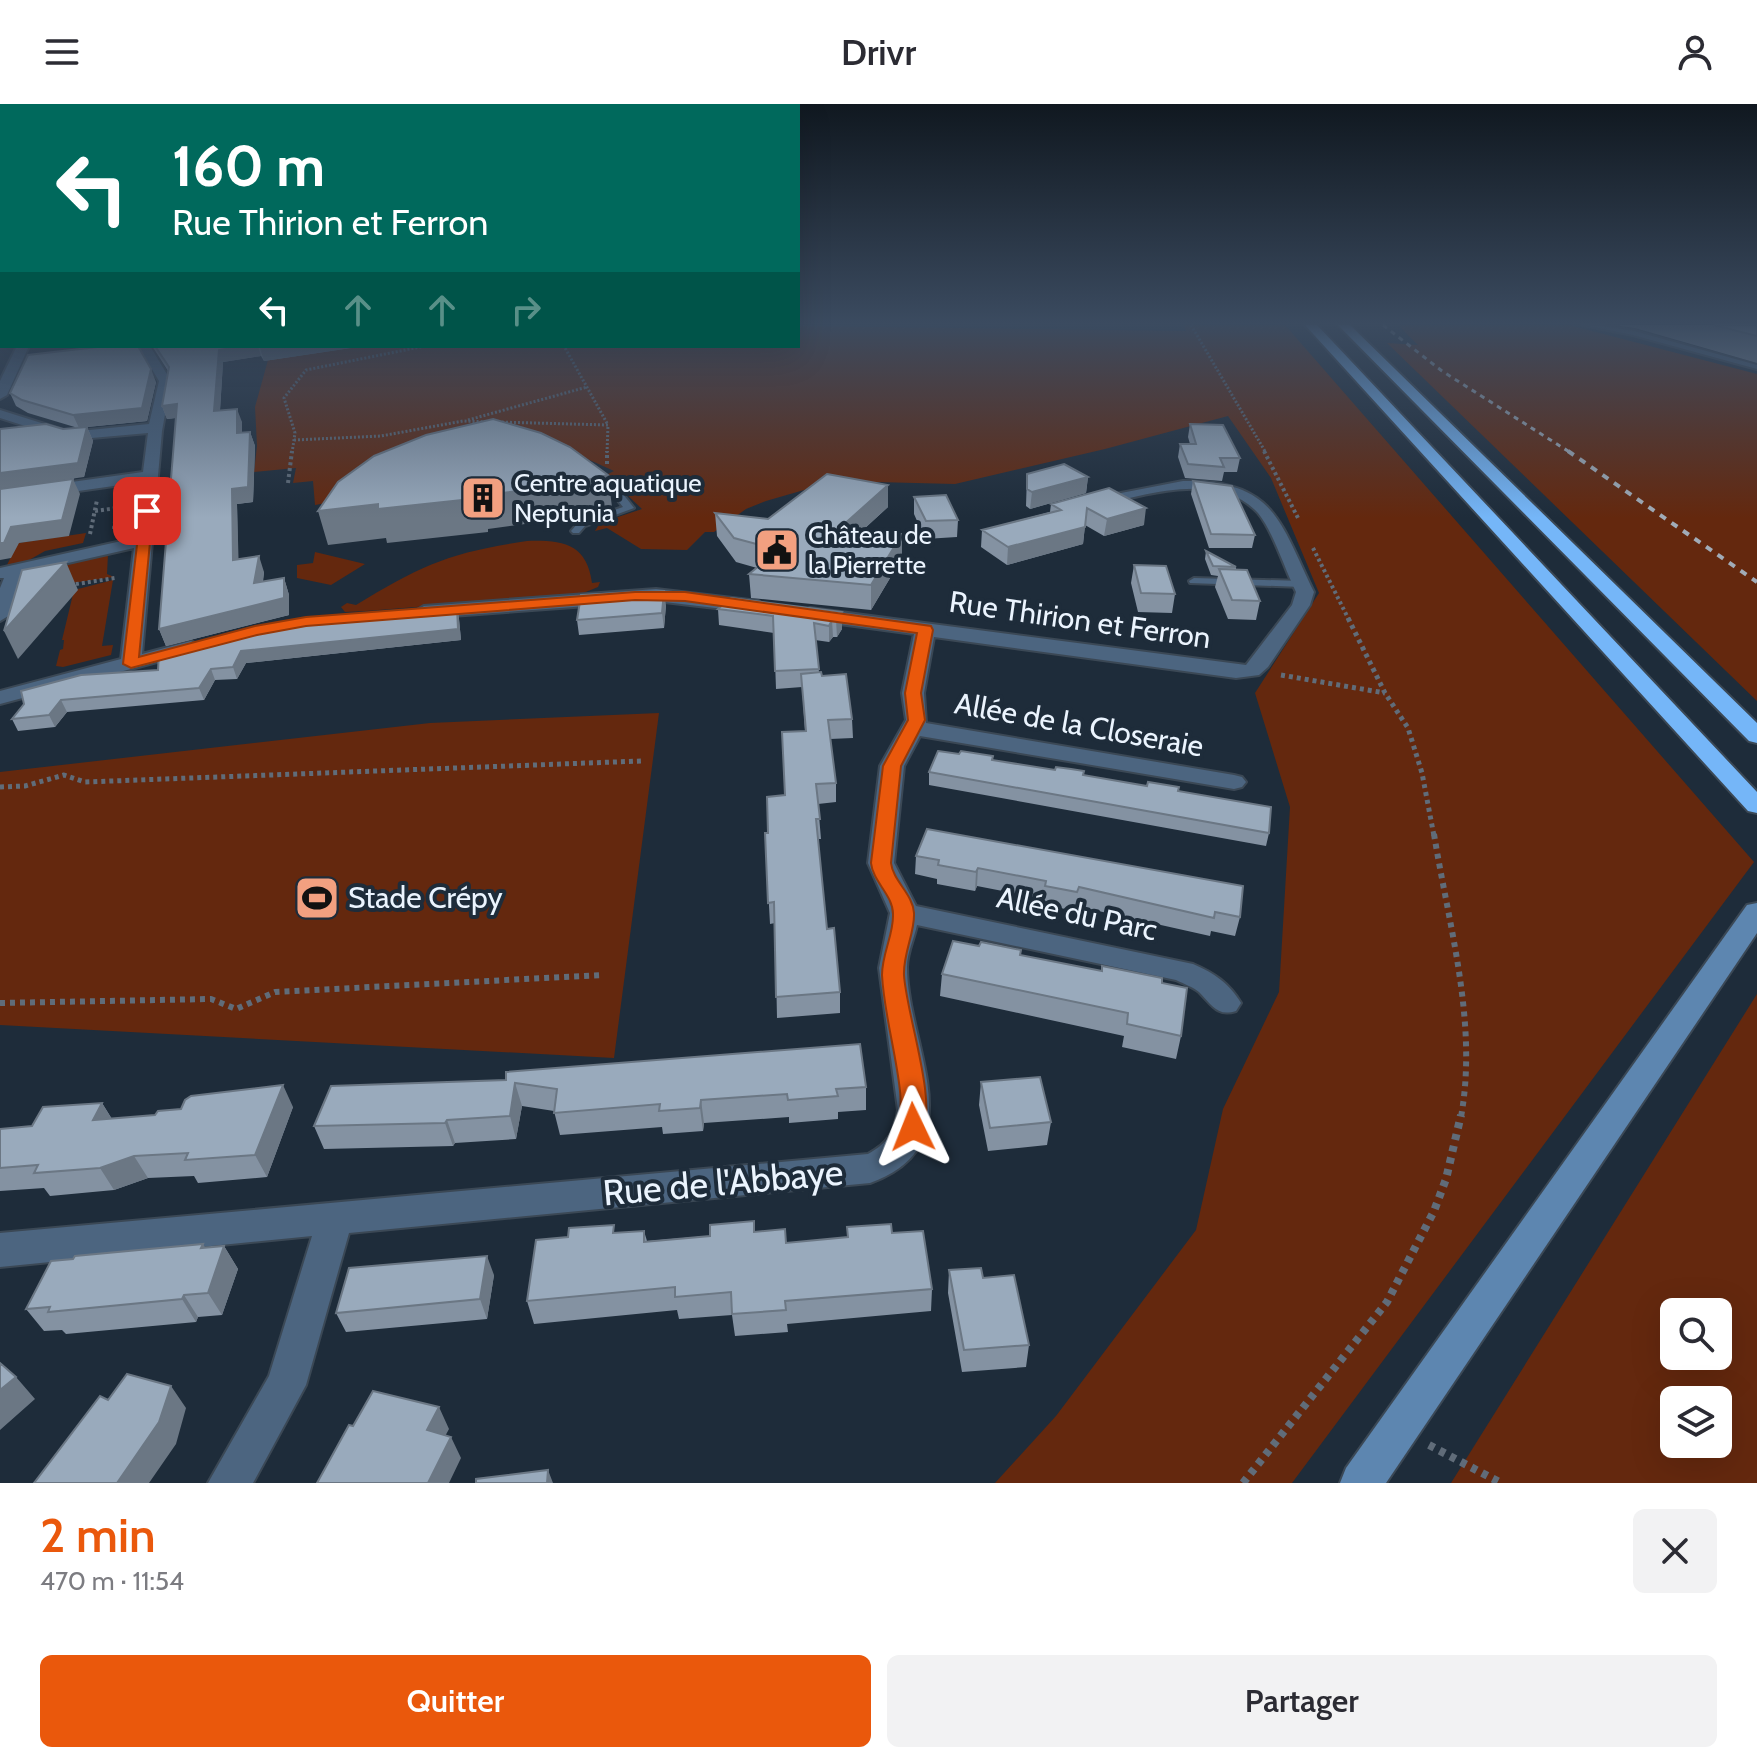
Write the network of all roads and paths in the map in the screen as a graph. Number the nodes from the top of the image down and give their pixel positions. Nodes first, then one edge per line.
1 (163, 389) edge
2 (291, 389) edge
3 (578, 389) edge
4 (588, 389) edge
5 (1228, 389) edge
6 (1371, 389) edge
7 (1409, 389) edge
8 (0, 415) edge
9 (463, 421) junction
10 (156, 428) junction
11 (294, 440) junction
12 (589, 474) edge
13 (151, 476) junction
14 (288, 483) dead end
15 (119, 495) dead end
16 (0, 497) edge
17 (117, 508) junction
18 (1068, 509) edge
19 (95, 511) dead end
20 (1299, 521) dead end
21 (576, 531) dead end
22 (1306, 534) dead end
23 (112, 536) dead end
24 (144, 541) junction
25 (8, 571) edge
26 (140, 574) junction
27 (1194, 581) dead end
28 (1302, 584) junction
29 (56, 587) edge
30 (406, 613) edge
31 (0, 615) edge
32 (925, 630) junction
33 (207, 643) edge
34 (131, 664) junction
35 (1252, 671) junction
36 (1385, 693) junction
37 (2, 699) edge
38 (914, 728) junction
39 (1757, 736) edge
40 (641, 761) dead end
41 (1234, 782) dead end
42 (0, 787) edge
43 (1757, 806) edge
44 (904, 913) junction
45 (1750, 923) edge
46 (603, 975) dead end
47 (0, 1003) edge
48 (1226, 1003) dead end
49 (335, 1219) junction
50 (0, 1250) edge
51 (1400, 1428) junction
52 (229, 1483) edge
53 (1243, 1483) edge
54 (1361, 1483) edge
55 (1501, 1483) edge

1 - 10 street
2 - 11 path
3 - 9 path
4 - 9 path
5 - 20 path
6 - 43 highway
7 - 39 highway
8 - 10 street
9 - 11 path
10 - 13 street
11 - 14 path
12 - 21 lane
13 - 16 street
13 - 24 street
15 - 17 path
17 - 19 path
17 - 23 path
18 - 28 street
22 - 36 path
24 - 25 street
24 - 26 street
25 - 31 street
26 - 29 path
26 - 34 street
27 - 28 lane
28 - 35 street
30 - 32 street, Rue Thirion et Ferron
32 - 35 street, Rue Thirion et Ferron
32 - 38 street
33 - 34 street
34 - 37 street
35 - 36 path
36 - 53 path
38 - 41 street, Allée de la Closeraie
38 - 44 street
40 - 42 path
44 - 48 street, Allée du Parc
44 - 49 street, Rue de l'Abbaye
45 - 51 street
46 - 47 path
49 - 50 street, Rue de l'Abbaye
49 - 52 street
51 - 54 street
51 - 55 path

